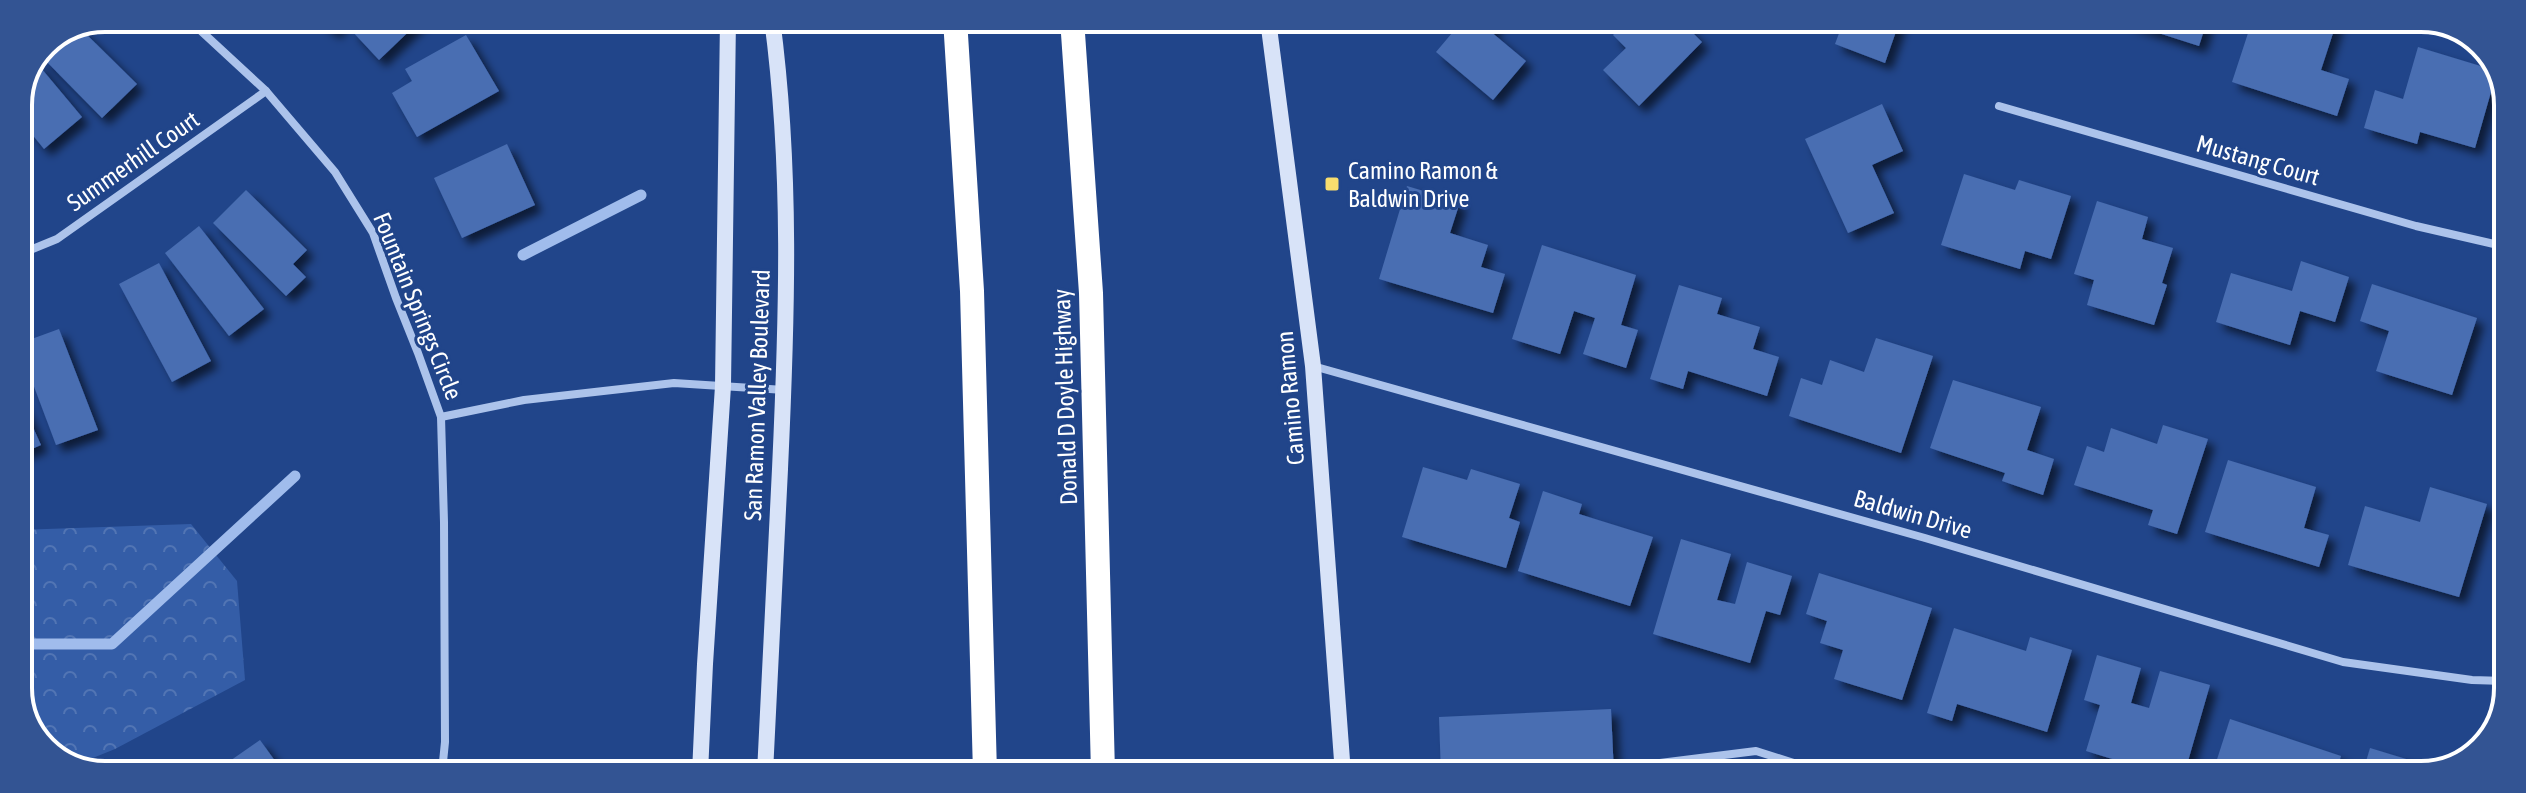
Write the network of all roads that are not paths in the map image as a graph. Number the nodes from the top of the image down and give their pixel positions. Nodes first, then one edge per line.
1 (202, 32) edge
2 (728, 32) edge
3 (774, 32) edge
4 (956, 32) edge
5 (1073, 32) edge
6 (1270, 32) edge
7 (266, 91) junction
8 (1999, 106) dead end
9 (2494, 244) edge
10 (32, 249) edge
11 (1313, 366) junction
12 (723, 386) junction
13 (784, 390) junction
14 (441, 417) junction
15 (2494, 681) edge
16 (443, 761) edge
17 (701, 761) edge
18 (766, 761) edge
19 (985, 761) edge
20 (1103, 761) edge
21 (1342, 761) edge
22 (1676, 761) edge
23 (1787, 761) edge

1 - 7 street, Fountain Springs Circle
2 - 12 main road, San Ramon Valley Boulevard
3 - 13 main road, San Ramon Valley Boulevard
4 - 19 highway
5 - 20 highway, Donald D Doyle Highway
6 - 11 main road, Camino Ramon
7 - 10 street, Summerhill Court
7 - 14 street, Fountain Springs Circle
8 - 9 street, Mustang Court
11 - 15 street, Baldwin Drive
11 - 21 main road, Camino Ramon
12 - 13 street
12 - 14 street
12 - 17 main road, San Ramon Valley Boulevard
13 - 18 main road, San Ramon Valley Boulevard
14 - 16 street, Fountain Springs Circle
22 - 23 street

